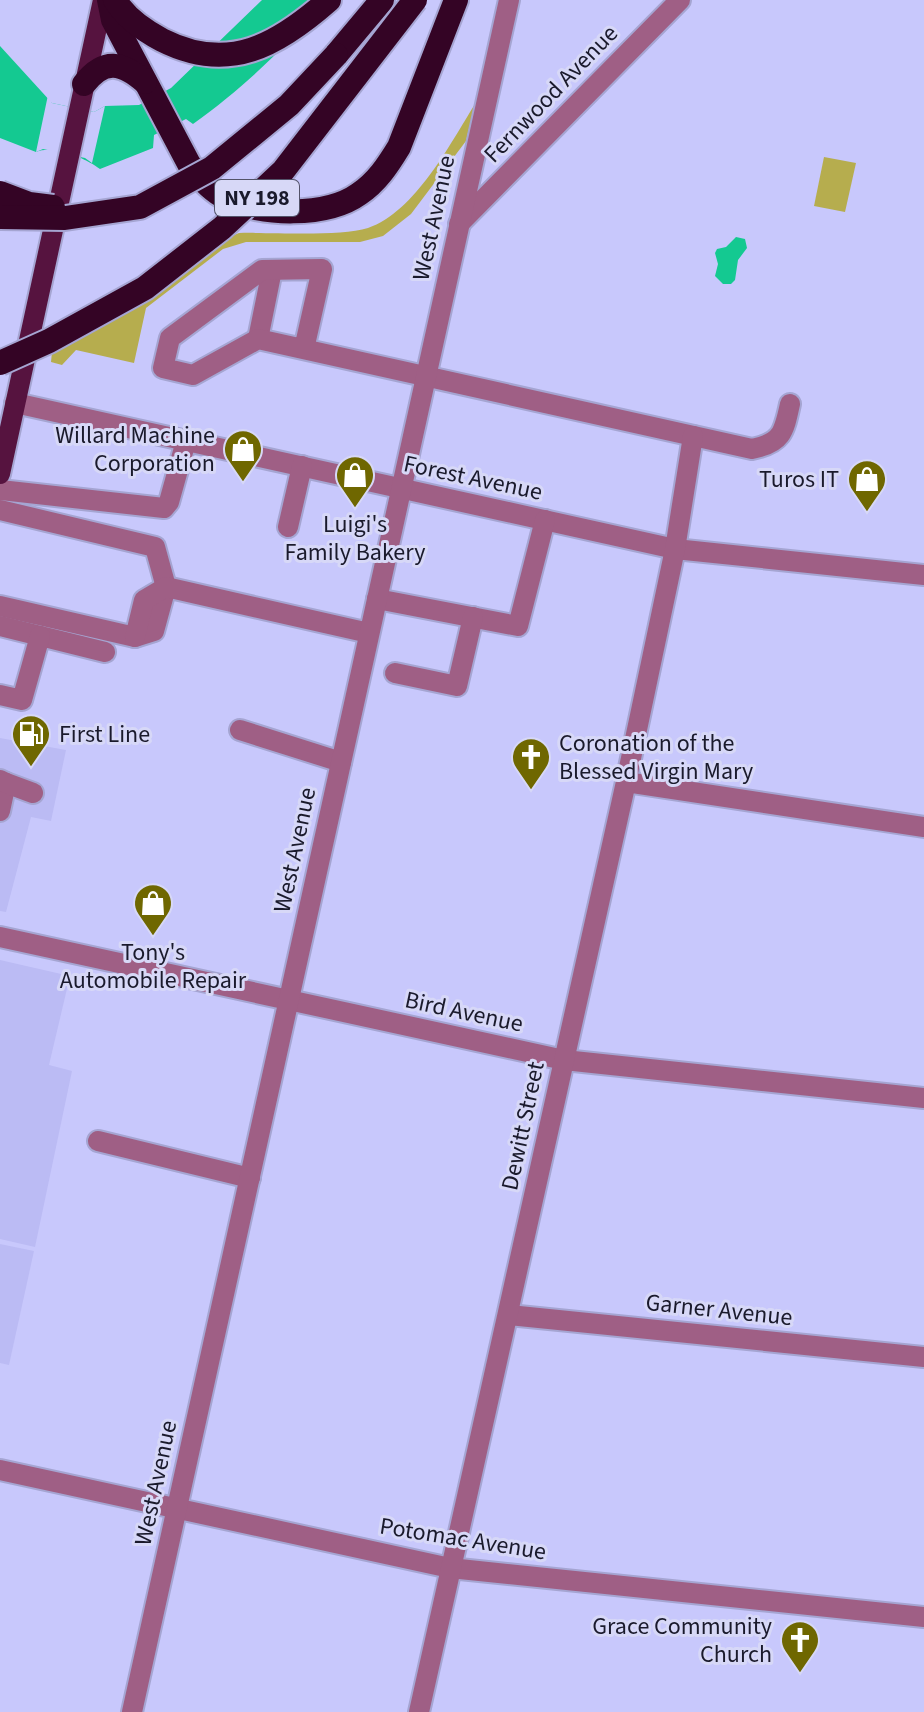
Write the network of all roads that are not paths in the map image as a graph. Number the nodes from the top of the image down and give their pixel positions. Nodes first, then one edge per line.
1 (103, 0) edge
2 (112, 0) edge
3 (329, 0) edge
4 (382, 0) edge
5 (415, 0) edge
6 (456, 0) edge
7 (509, 0) edge
8 (680, 0) edge
9 (150, 90) junction
10 (82, 96) junction
11 (0, 193) edge
12 (99, 213) junction
13 (0, 217) edge
14 (459, 224) junction
15 (272, 270) junction
16 (258, 339) junction
17 (49, 341) junction
18 (304, 349) junction
19 (0, 352) edge
20 (0, 363) edge
21 (426, 375) junction
22 (15, 403) junction
23 (790, 404) dead end
24 (693, 436) junction
25 (186, 441) junction
26 (302, 466) junction
27 (0, 474) edge
28 (401, 489) junction
29 (0, 490) edge
30 (0, 510) edge
31 (545, 520) junction
32 (288, 527) dead end
33 (675, 549) junction
34 (924, 575) edge
35 (166, 587) junction
36 (377, 599) junction
37 (0, 606) edge
38 (473, 617) junction
39 (0, 626) edge
40 (369, 633) junction
41 (40, 636) junction
42 (105, 652) dead end
43 (395, 673) dead end
44 (0, 695) edge
45 (240, 730) dead end
46 (341, 762) junction
47 (3, 782) edge
48 (626, 782) junction
49 (33, 793) dead end
50 (0, 811) edge
51 (924, 827) edge
52 (0, 937) edge
53 (289, 1000) junction
54 (564, 1060) junction
55 (924, 1098) edge
56 (98, 1141) dead end
57 (250, 1178) junction
58 (509, 1315) junction
59 (924, 1357) edge
60 (0, 1470) edge
61 (176, 1509) junction
62 (450, 1568) junction
63 (924, 1617) edge
64 (132, 1712) edge
65 (419, 1712) edge

1 - 10 main road
2 - 3 highway
2 - 9 highway
4 - 12 highway, NY 198, bridge
5 - 17 highway, NY 198, bridge
6 - 9 highway
7 - 14 street, West Avenue
8 - 14 street, Fernwood Avenue
9 - 10 highway
10 - 22 main road
11 - 12 highway, bridge
12 - 13 highway, bridge
14 - 21 street, West Avenue
15 - 16 street
15 - 16 street
15 - 18 street
16 - 18 street
17 - 19 highway, bridge
17 - 20 highway, bridge
18 - 21 street
21 - 24 street
21 - 28 street, West Avenue
22 - 25 street, Forest Avenue
22 - 27 main road
23 - 24 street
24 - 33 street, Dewitt Street
25 - 26 street, Forest Avenue
25 - 29 street
26 - 28 street, Forest Avenue
26 - 32 street
28 - 31 street, Forest Avenue
28 - 36 street, West Avenue
30 - 35 street
31 - 33 street, Forest Avenue
31 - 38 street
33 - 34 street, Forest Avenue
33 - 48 street, Dewitt Street
35 - 37 street
35 - 40 street
36 - 38 street
36 - 40 street, West Avenue
38 - 43 street
39 - 41 street
40 - 46 street, West Avenue
41 - 42 street
41 - 44 street
45 - 46 street
46 - 53 street, West Avenue
47 - 49 street
47 - 50 street
48 - 51 street
48 - 54 street, Dewitt Street
52 - 53 street, Bird Avenue
53 - 54 street, Bird Avenue
53 - 57 street, West Avenue
54 - 55 street, Bird Avenue
54 - 58 street, Dewitt Street
56 - 57 street
57 - 61 street, West Avenue
58 - 59 street, Garner Avenue
58 - 62 street, Dewitt Street
60 - 61 street, Potomac Avenue
61 - 62 street, Potomac Avenue
61 - 64 street, West Avenue
62 - 63 street, Potomac Avenue
62 - 65 street, Dewitt Street

